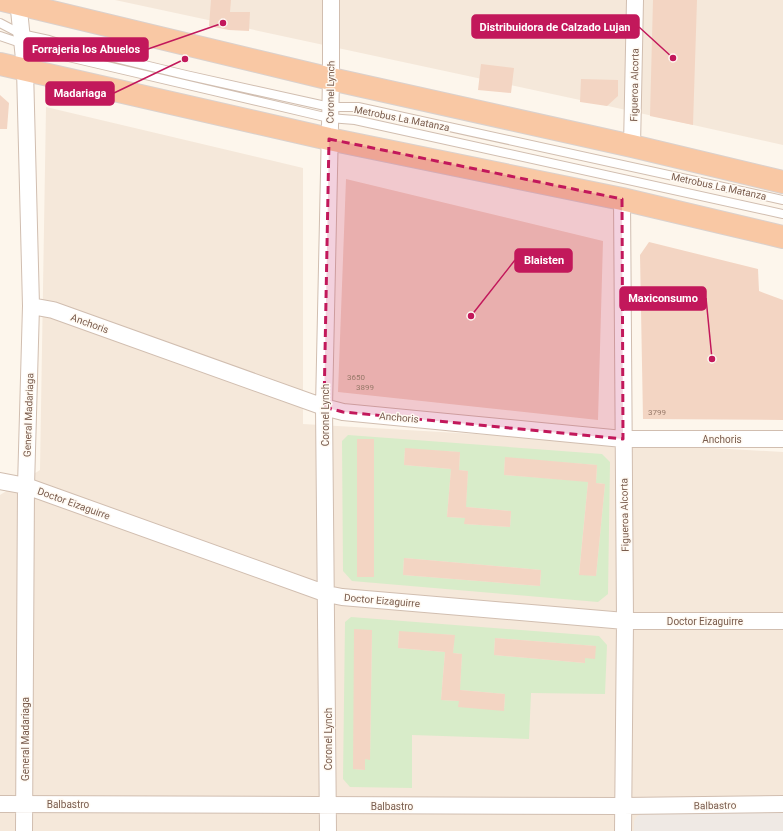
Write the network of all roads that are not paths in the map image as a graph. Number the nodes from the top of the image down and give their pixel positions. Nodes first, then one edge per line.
1 (331, 0) edge
2 (635, 0) edge
3 (13, 1) edge
4 (0, 23) edge
5 (0, 36) edge
6 (22, 39) junction
7 (0, 64) edge
8 (25, 69) junction
9 (331, 79) junction
10 (330, 112) junction
11 (329, 139) junction
12 (632, 146) junction
13 (783, 182) edge
14 (622, 199) junction
15 (783, 200) edge
16 (783, 214) edge
17 (783, 237) edge
18 (31, 306) junction
19 (324, 407) junction
20 (623, 439) junction
21 (783, 439) edge
22 (0, 480) edge
23 (26, 486) junction
24 (327, 594) junction
25 (625, 621) junction
26 (783, 621) edge
27 (0, 804) edge
28 (24, 804) junction
29 (783, 804) edge
30 (328, 806) junction
31 (623, 806) junction
32 (24, 831) edge
33 (328, 831) edge
34 (623, 831) edge

1 - 9 street, Coronel Lynch
2 - 12 street, Figueroa Alcorta
3 - 6 street, General Madariaga
3 - 9 highway
4 - 6 lane, Metrobus La Matanza
5 - 6 lane, Metrobus La Matanza
6 - 8 street, General Madariaga
6 - 10 lane, Metrobus La Matanza
6 - 10 lane, Metrobus La Matanza
7 - 8 highway
8 - 11 highway
8 - 18 street, General Madariaga
9 - 10 street, Coronel Lynch
9 - 12 highway
10 - 11 street, Coronel Lynch
10 - 15 lane, Metrobus La Matanza
10 - 16 lane, Metrobus La Matanza
11 - 14 highway
11 - 19 street, Coronel Lynch
12 - 13 highway
14 - 17 highway
14 - 20 street, Figueroa Alcorta
18 - 19 street, Anchoris
18 - 23 street, General Madariaga
19 - 20 street, Anchoris
19 - 24 street, Coronel Lynch
20 - 21 street, Anchoris
20 - 25 street, Figueroa Alcorta
22 - 23 street, Doctor Eizaguirre
23 - 24 street, Doctor Eizaguirre
23 - 28 street, General Madariaga
24 - 25 street, Doctor Eizaguirre
24 - 30 street, Coronel Lynch
25 - 26 street, Doctor Eizaguirre
25 - 31 street, Figueroa Alcorta
27 - 28 street, Balbastro
28 - 30 street, Balbastro
28 - 32 street, General Madariaga
29 - 31 street, Balbastro
30 - 31 street, Balbastro
30 - 33 street, Coronel Lynch
31 - 34 street, Figueroa Alcorta

